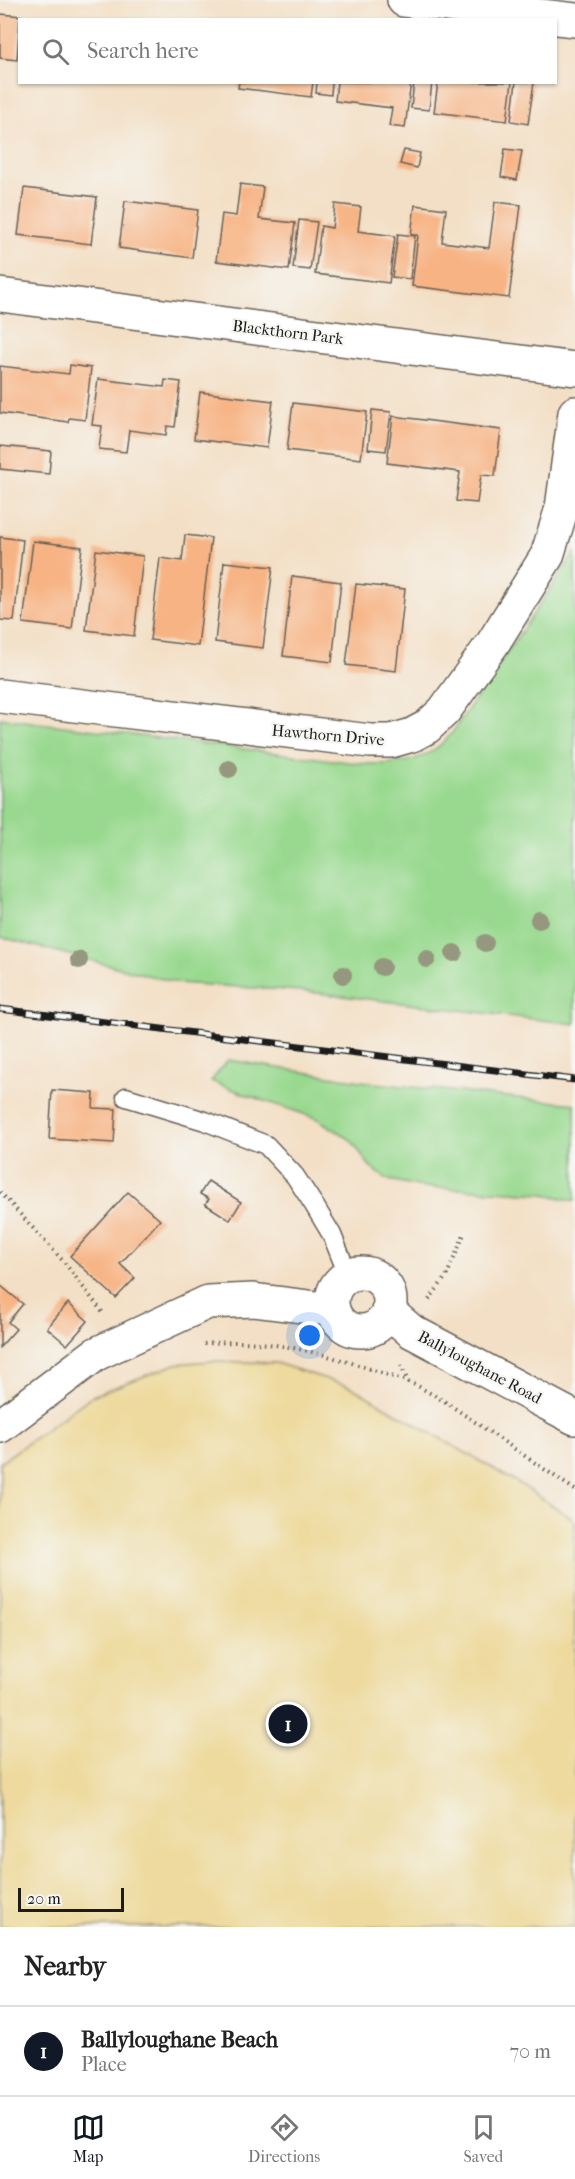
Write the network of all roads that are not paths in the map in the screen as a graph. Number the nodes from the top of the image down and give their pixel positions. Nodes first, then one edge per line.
1 (405, 0) edge
2 (575, 20) edge
3 (0, 295) edge
4 (575, 369) edge
5 (575, 413) edge
6 (0, 696) edge
7 (126, 1097) dead end
8 (348, 1275) junction
9 (332, 1306) junction
10 (400, 1321) junction
11 (575, 1418) edge
12 (0, 1426) edge

1 - 2 street
3 - 4 street, Blackthorn Park
5 - 6 street, Hawthorn Drive
7 - 8 lane
8 - 9 street
8 - 10 street
9 - 10 street
9 - 12 street
10 - 11 street, Ballyloughane Road

